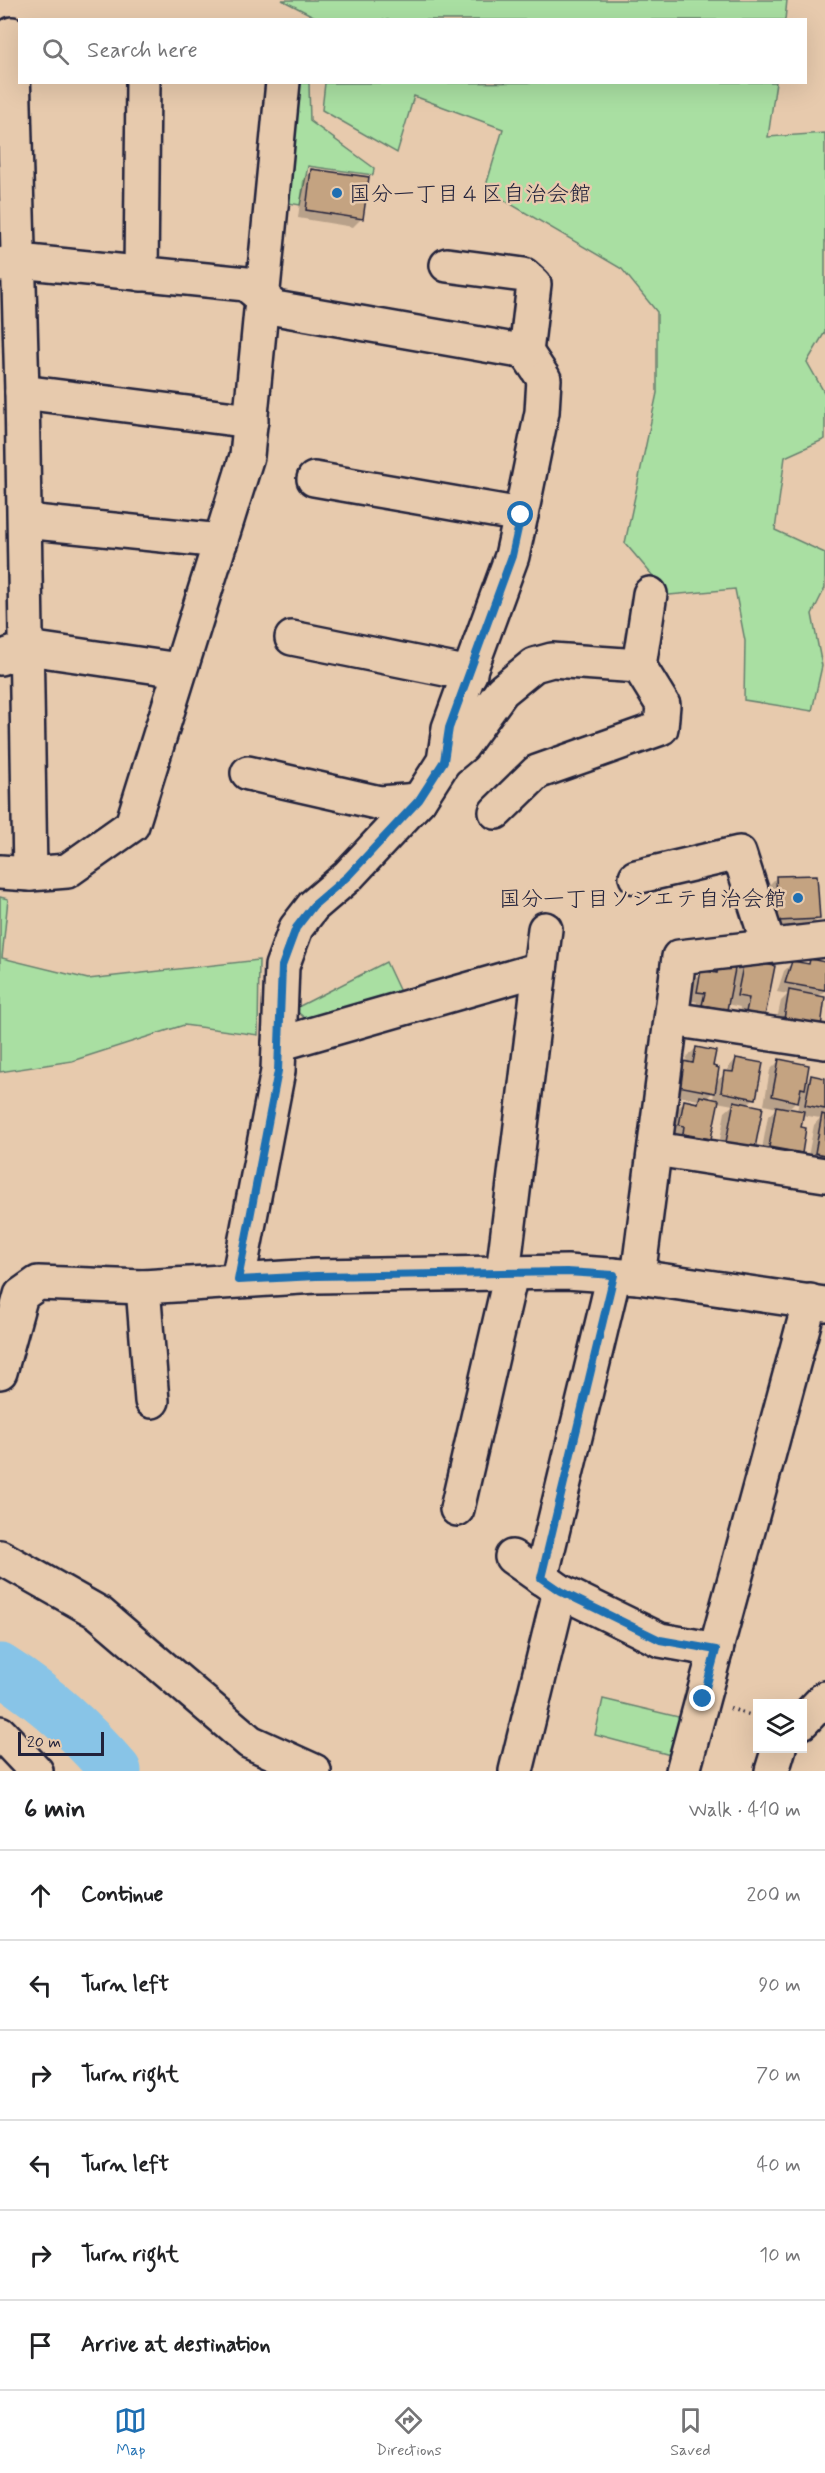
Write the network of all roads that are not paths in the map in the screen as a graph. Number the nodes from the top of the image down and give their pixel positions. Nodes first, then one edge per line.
1 (11, 34) edge
2 (142, 84) edge
3 (283, 84) edge
4 (10, 263) edge
5 (447, 265) dead end
6 (141, 274) junction
7 (264, 299) junction
8 (526, 352) junction
9 (22, 393) junction
10 (252, 421) junction
11 (314, 479) dead end
12 (521, 515) junction
13 (25, 521) junction
14 (221, 541) junction
15 (650, 594) dead end
16 (292, 638) dead end
17 (14, 653) edge
18 (639, 666) junction
19 (179, 670) junction
20 (470, 674) junction
21 (444, 761) junction
22 (248, 773) dead end
23 (419, 800) junction
24 (496, 812) dead end
25 (15, 873) edge
26 (636, 877) dead end
27 (545, 929) dead end
28 (825, 940) edge
29 (769, 946) junction
30 (540, 969) junction
31 (672, 1019) junction
32 (825, 1042) edge
33 (279, 1044) junction
34 (654, 1149) junction
35 (825, 1174) edge
36 (507, 1274) junction
37 (626, 1276) junction
38 (238, 1280) junction
39 (143, 1287) junction
40 (11, 1293) edge
41 (817, 1303) edge
42 (0, 1372) edge
43 (152, 1401) dead end
44 (457, 1509) dead end
45 (0, 1557) edge
46 (512, 1557) dead end
47 (550, 1585) junction
48 (716, 1650) junction
49 (0, 1733) edge
50 (778, 1753) edge
51 (36, 1771) edge
52 (314, 1771) edge
53 (516, 1771) edge
54 (683, 1771) edge
55 (772, 1771) edge

1 - 4 street
2 - 6 street
3 - 7 street
4 - 6 street
4 - 9 street
5 - 8 street
6 - 7 street
7 - 8 street
7 - 10 street
8 - 12 street
9 - 10 street
9 - 13 street
10 - 14 street
11 - 12 street
12 - 20 street
13 - 14 street
13 - 17 street
14 - 19 street
15 - 18 street
16 - 20 street
17 - 19 street
17 - 25 street
18 - 21 street
18 - 24 street
19 - 25 street
20 - 21 street
21 - 23 street
22 - 23 street
23 - 33 street
26 - 29 street
27 - 30 street
28 - 29 street
29 - 31 street
30 - 33 street
30 - 36 street
31 - 32 street
31 - 34 street
33 - 38 street
34 - 35 street
34 - 37 street
36 - 37 street
36 - 38 street
36 - 44 street
37 - 41 street
37 - 47 street
38 - 39 street
39 - 40 street
39 - 43 street
40 - 42 street
41 - 48 street
45 - 52 street
46 - 47 street
47 - 48 street
47 - 53 street
48 - 54 street
49 - 51 street
50 - 55 street

